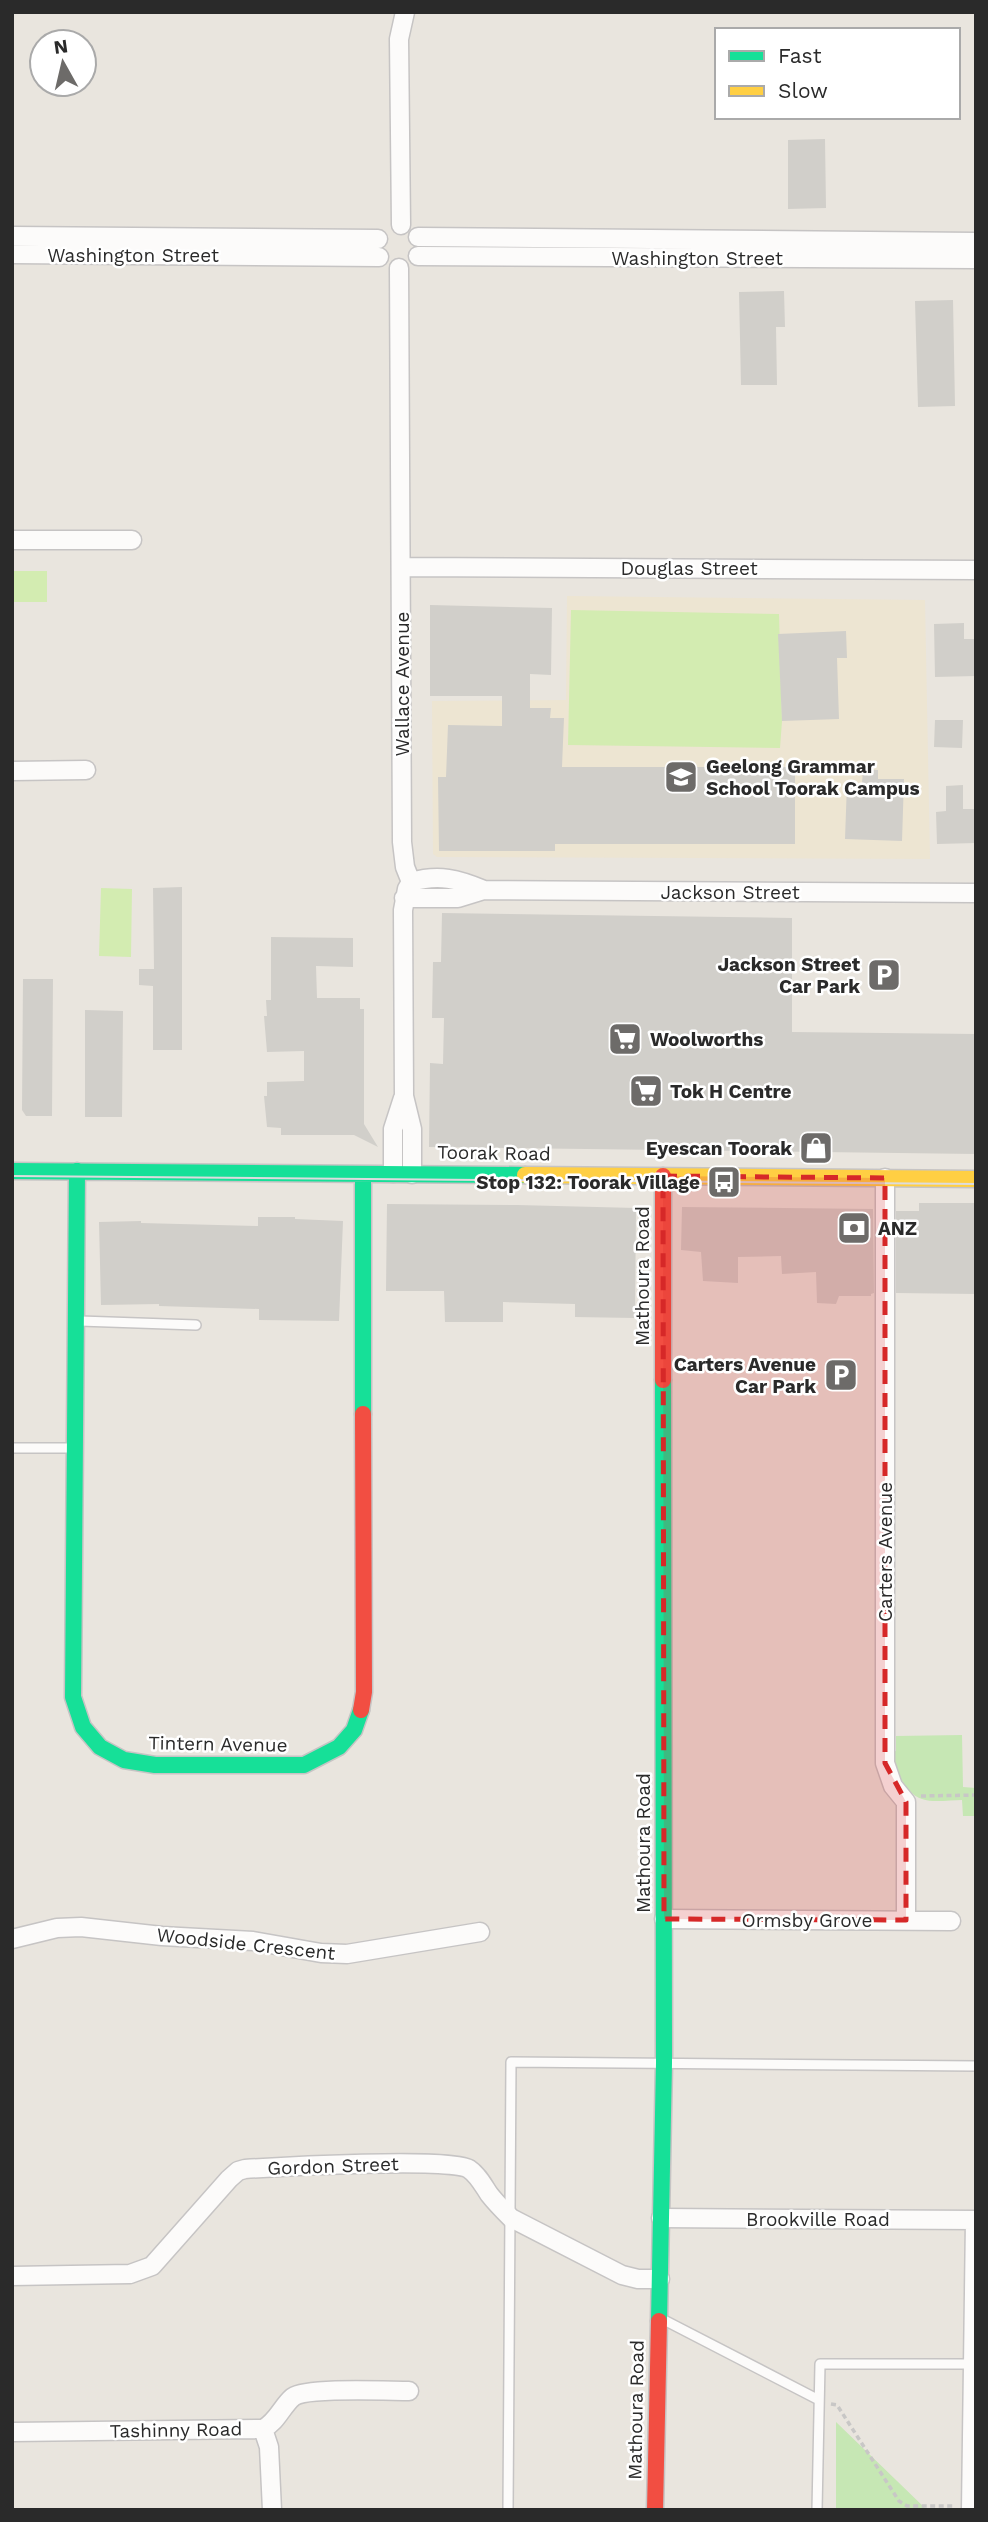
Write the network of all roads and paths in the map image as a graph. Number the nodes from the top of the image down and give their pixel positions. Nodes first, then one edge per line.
1 (391, 12) edge
2 (405, 12) edge
3 (399, 39) junction
4 (401, 225) junction
5 (12, 236) edge
6 (418, 237) junction
7 (976, 242) edge
8 (378, 248) junction
9 (12, 254) edge
10 (418, 257) junction
11 (976, 259) edge
12 (399, 268) junction
13 (12, 540) edge
14 (132, 540) dead end
15 (402, 567) junction
16 (976, 570) edge
17 (86, 770) dead end
18 (12, 771) edge
19 (408, 890) junction
20 (976, 893) edge
21 (404, 1096) junction
22 (12, 1171) edge
23 (77, 1171) junction
24 (393, 1173) junction
25 (363, 1174) junction
26 (412, 1174) junction
27 (663, 1176) junction
28 (885, 1178) junction
29 (976, 1179) edge
30 (75, 1321) junction
31 (196, 1325) dead end
32 (12, 1448) edge
33 (74, 1448) junction
34 (976, 1795) edge
35 (918, 1797) dead end
36 (664, 1919) junction
37 (906, 1920) junction
38 (951, 1921) dead end
39 (480, 1932) dead end
40 (12, 1938) edge
41 (664, 2063) junction
42 (976, 2066) edge
43 (511, 2218) junction
44 (661, 2218) junction
45 (975, 2220) edge
46 (12, 2276) edge
47 (660, 2279) junction
48 (659, 2317) junction
49 (974, 2364) edge
50 (409, 2391) dead end
51 (819, 2400) junction
52 (263, 2429) junction
53 (12, 2432) edge
54 (971, 2508) edge
55 (272, 2510) edge
56 (508, 2510) edge
57 (656, 2510) edge
58 (817, 2510) edge

1 - 3 street
2 - 3 street
3 - 4 street
4 - 6 street
4 - 8 street
5 - 8 street, Washington Street
6 - 7 street, Washington Street
6 - 10 street
8 - 9 street, Washington Street
8 - 12 street
10 - 11 street, Washington Street
10 - 12 street
12 - 15 street, Wallace Avenue
13 - 14 street
15 - 16 street, Douglas Street
15 - 19 street, Wallace Avenue
17 - 18 street
19 - 20 street, Jackson Street
19 - 21 street, Wallace Avenue
21 - 24 street, Wallace Avenue
21 - 26 street, Wallace Avenue
22 - 23 street, Toorak Road
23 - 25 street, Toorak Road
23 - 30 street, Tintern Avenue
24 - 25 street, Toorak Road
24 - 26 street, Toorak Road
25 - 33 street, Tintern Avenue
26 - 27 street, Toorak Road
27 - 28 street, Toorak Road
27 - 36 street, Mathoura Road
28 - 29 street, Toorak Road
28 - 37 street, Carters Avenue
30 - 31 lane
30 - 33 street, Tintern Avenue
32 - 33 lane
34 - 35 path
36 - 37 street, Ormsby Grove
36 - 41 street, Mathoura Road
37 - 38 street, Ormsby Grove
39 - 40 street, Woodside Crescent
41 - 42 lane
41 - 43 lane
41 - 44 street, Mathoura Road
43 - 46 street, Gordon Street
43 - 47 street, Gordon Street
43 - 56 lane
44 - 45 street, Brookville Road
44 - 47 street, Mathoura Road
45 - 49 street
47 - 48 street, Mathoura Road
48 - 51 lane
48 - 57 street, Mathoura Road
49 - 51 lane
49 - 54 street
50 - 52 street, Tashinny Road
51 - 54 path
51 - 58 lane
52 - 53 street, Tashinny Road
52 - 55 street

